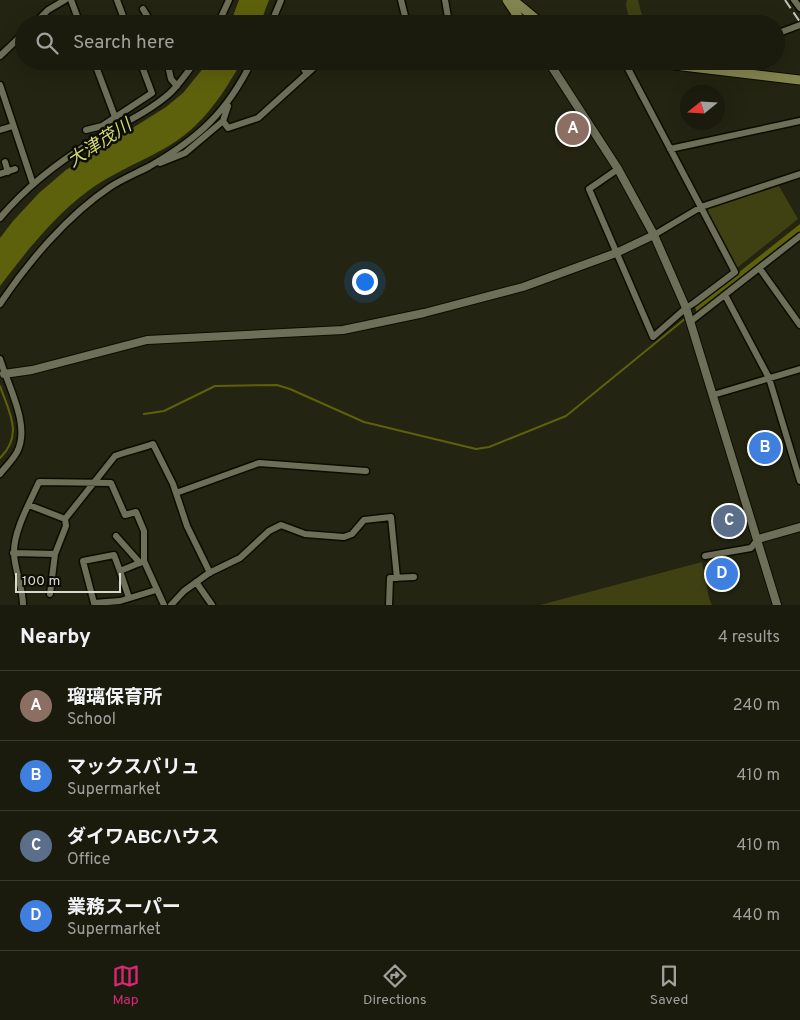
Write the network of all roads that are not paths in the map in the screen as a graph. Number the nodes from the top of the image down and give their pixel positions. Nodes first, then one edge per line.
1 (65, 0) edge
2 (71, 0) edge
3 (117, 0) edge
4 (229, 0) edge
5 (281, 0) edge
6 (402, 0) edge
7 (445, 0) edge
8 (507, 0) edge
9 (513, 0) edge
10 (794, 0) edge
11 (800, 8) edge
12 (143, 9) dead end
13 (43, 15) edge
14 (77, 15) edge
15 (123, 15) edge
16 (147, 15) edge
17 (221, 15) edge
18 (276, 15) edge
19 (405, 15) edge
20 (448, 15) edge
21 (517, 15) edge
22 (531, 15) edge
23 (800, 25) edge
24 (785, 31) edge
25 (15, 42) edge
26 (0, 56) edge
27 (98, 70) edge
28 (143, 70) edge
29 (169, 70) edge
30 (189, 70) edge
31 (248, 70) edge
32 (305, 70) edge
33 (311, 70) edge
34 (554, 70) edge
35 (629, 70) edge
36 (721, 70) edge
37 (307, 74) junction
38 (800, 80) edge
39 (0, 85) edge
40 (177, 86) junction
41 (229, 102) junction
42 (116, 117) junction
43 (223, 121) junction
44 (800, 121) edge
45 (13, 126) junction
46 (0, 130) edge
47 (86, 130) dead end
48 (670, 149) junction
49 (5, 162) dead end
50 (149, 166) junction
51 (15, 169) dead end
52 (618, 169) junction
53 (8, 172) junction
54 (0, 174) edge
55 (800, 174) edge
56 (33, 184) junction
57 (701, 207) junction
58 (0, 218) edge
59 (654, 234) junction
60 (800, 236) edge
61 (616, 253) junction
62 (760, 268) junction
63 (725, 295) junction
64 (0, 304) edge
65 (686, 308) junction
66 (690, 322) junction
67 (800, 325) edge
68 (0, 359) edge
69 (800, 369) edge
70 (4, 374) junction
71 (769, 378) junction
72 (713, 395) junction
73 (798, 466) edge
74 (366, 471) dead end
75 (0, 474) edge
76 (800, 481) edge
77 (93, 482) junction
78 (176, 493) junction
79 (29, 505) junction
80 (65, 519) junction
81 (800, 527) edge
82 (116, 536) dead end
83 (758, 539) junction
84 (14, 553) junction
85 (55, 554) junction
86 (705, 556) dead end
87 (142, 562) junction
88 (120, 571) junction
89 (210, 573) junction
90 (414, 577) dead end
91 (397, 578) junction
92 (196, 582) junction
93 (156, 590) junction
94 (50, 594) dead end
95 (129, 598) junction
96 (120, 603) edge
97 (23, 605) edge
98 (164, 605) edge
99 (171, 605) edge
100 (212, 605) edge
101 (390, 605) edge
102 (777, 605) edge

1 - 13 street
2 - 14 street
3 - 15 street
4 - 17 street
5 - 18 street
6 - 19 street
7 - 20 street
8 - 21 main road
9 - 22 main road
10 - 11 street
12 - 16 street
23 - 24 street
25 - 26 street
27 - 42 street
28 - 42 street
29 - 40 street
30 - 40 street
31 - 41 street
32 - 37 street
33 - 37 street
34 - 52 street
35 - 48 street
36 - 38 main road
37 - 43 street
39 - 45 street
40 - 56 street
41 - 43 street
41 - 50 street
42 - 47 street
43 - 50 street
44 - 48 street
45 - 46 street
45 - 56 street
48 - 57 street
49 - 53 street
50 - 64 street
51 - 53 street
52 - 59 street
52 - 61 street
53 - 54 street
55 - 57 street
56 - 58 street
57 - 59 street
57 - 65 street
59 - 61 street
59 - 65 street
60 - 62 street
61 - 65 street
61 - 70 street
62 - 63 street
62 - 67 street
63 - 66 street
63 - 71 street
65 - 66 street
66 - 72 street
68 - 70 street
69 - 71 street
70 - 75 street
71 - 72 street
71 - 73 street
72 - 83 street
73 - 76 street
74 - 78 street
77 - 78 street
77 - 79 street
77 - 80 street
77 - 87 street
78 - 89 street
79 - 80 street
79 - 84 street
80 - 85 street
81 - 83 street
82 - 87 street
83 - 86 street
83 - 102 street
84 - 85 street
84 - 97 street
85 - 94 street
87 - 88 street
87 - 93 street
88 - 95 street
88 - 96 street
89 - 91 street
89 - 92 street
90 - 91 street
91 - 101 street
92 - 99 street
92 - 100 street
93 - 95 street
93 - 98 street
95 - 96 street

